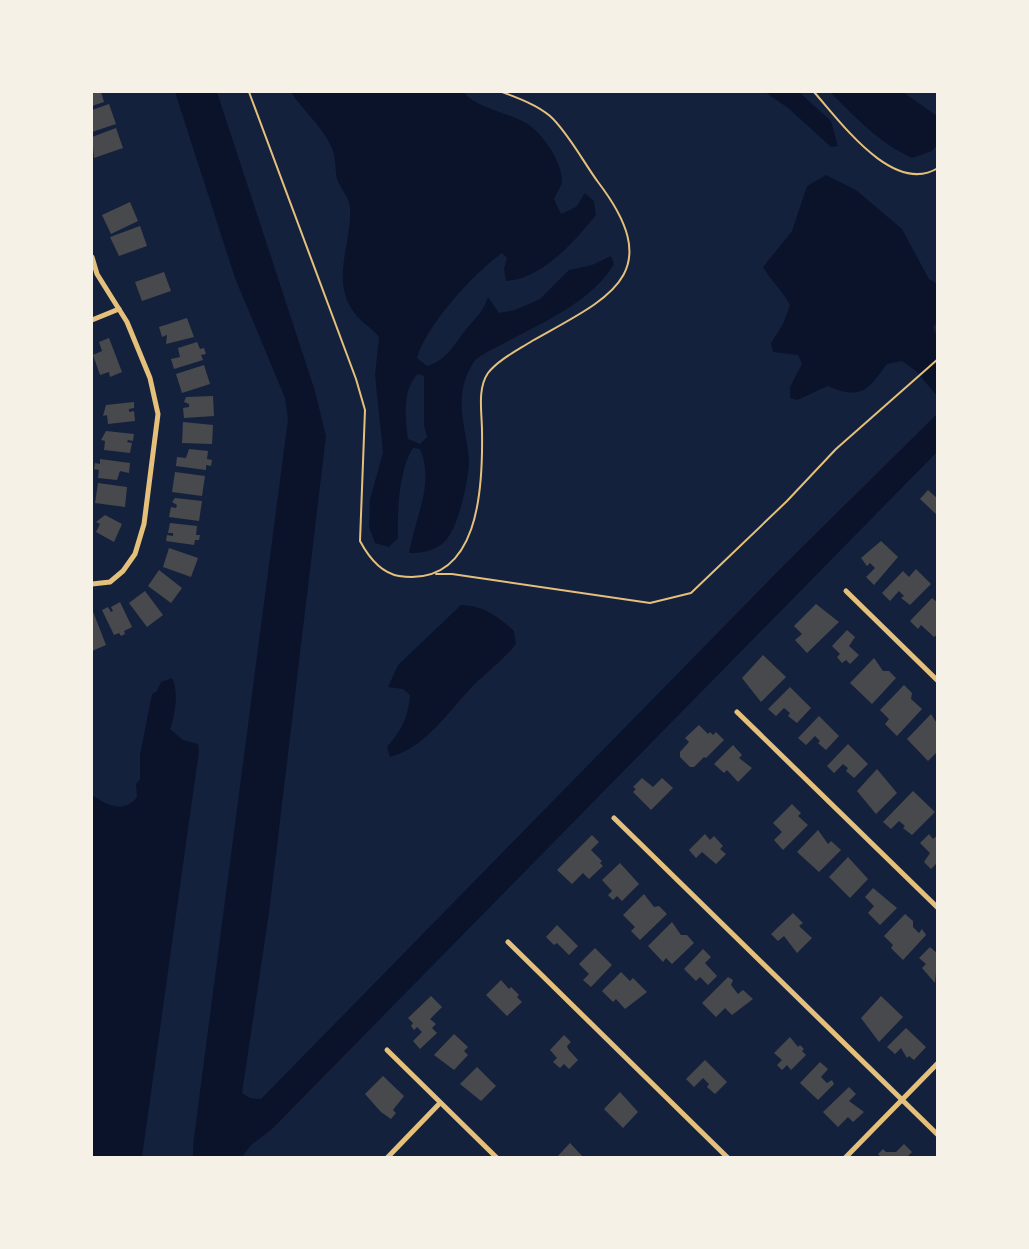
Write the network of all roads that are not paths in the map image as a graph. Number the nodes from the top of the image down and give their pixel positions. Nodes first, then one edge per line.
1 (92, 257) edge
2 (119, 309) junction
3 (92, 320) edge
4 (92, 584) edge
5 (846, 591) dead end
6 (938, 681) edge
7 (736, 712) dead end
8 (614, 818) dead end
9 (938, 908) edge
10 (508, 942) dead end
11 (387, 1050) dead end
12 (938, 1063) edge
13 (902, 1099) junction
14 (440, 1103) junction
15 (938, 1135) edge
16 (387, 1158) edge
17 (497, 1158) edge
18 (728, 1158) edge
19 (845, 1158) edge

1 - 2 street
2 - 3 street
2 - 4 street
5 - 6 street
7 - 9 street
8 - 13 street
10 - 18 street
11 - 14 street
12 - 13 street
13 - 15 street
13 - 19 street
14 - 16 street
14 - 17 street

